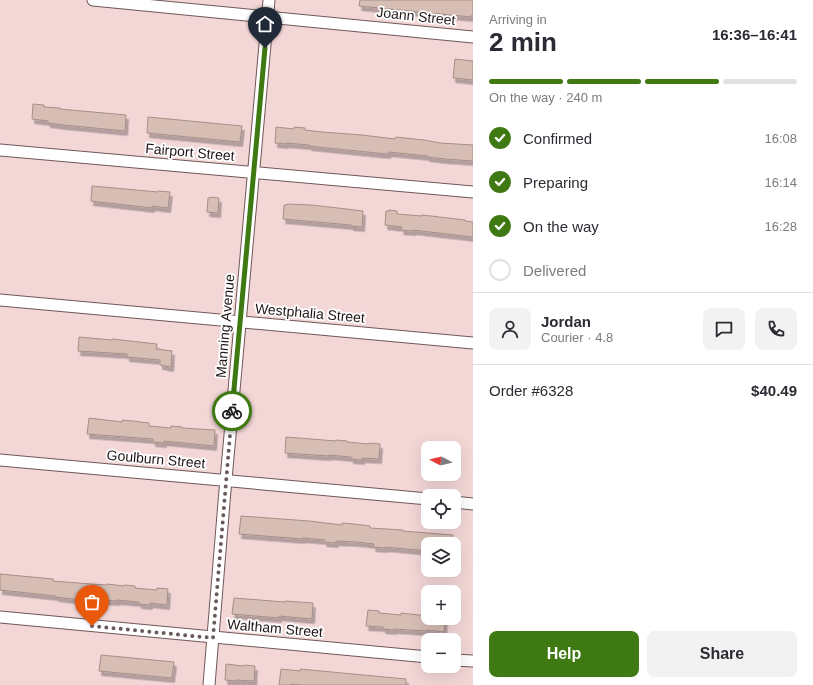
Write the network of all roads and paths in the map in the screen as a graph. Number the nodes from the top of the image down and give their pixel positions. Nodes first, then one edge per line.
1 (92, 0) edge
2 (269, 0) edge
3 (133, 2) edge
4 (268, 17) junction
5 (473, 37) edge
6 (0, 150) edge
7 (254, 173) junction
8 (473, 192) edge
9 (0, 300) edge
10 (240, 321) junction
11 (473, 343) edge
12 (0, 460) edge
13 (226, 480) junction
14 (421, 498) edge
15 (461, 503) edge
16 (473, 504) edge
17 (0, 617) edge
18 (213, 638) junction
19 (421, 656) edge
20 (461, 661) edge
21 (473, 662) edge
22 (209, 685) edge

1 - 3 street, Joann Street
2 - 4 street, Manning Avenue
3 - 4 street, Joann Street
4 - 5 street, Joann Street
4 - 7 street, Manning Avenue
6 - 7 street, Fairport Street
7 - 8 street, Fairport Street
7 - 10 street, Manning Avenue
9 - 10 street, Westphalia Street
10 - 11 street, Westphalia Street
10 - 13 street, Manning Avenue
12 - 13 street, Goulburn Street
13 - 14 street, Goulburn Street
13 - 18 street, Manning Avenue
15 - 16 street
17 - 18 street, Waltham Street
18 - 19 street, Waltham Street
18 - 22 street, Manning Avenue
20 - 21 street

